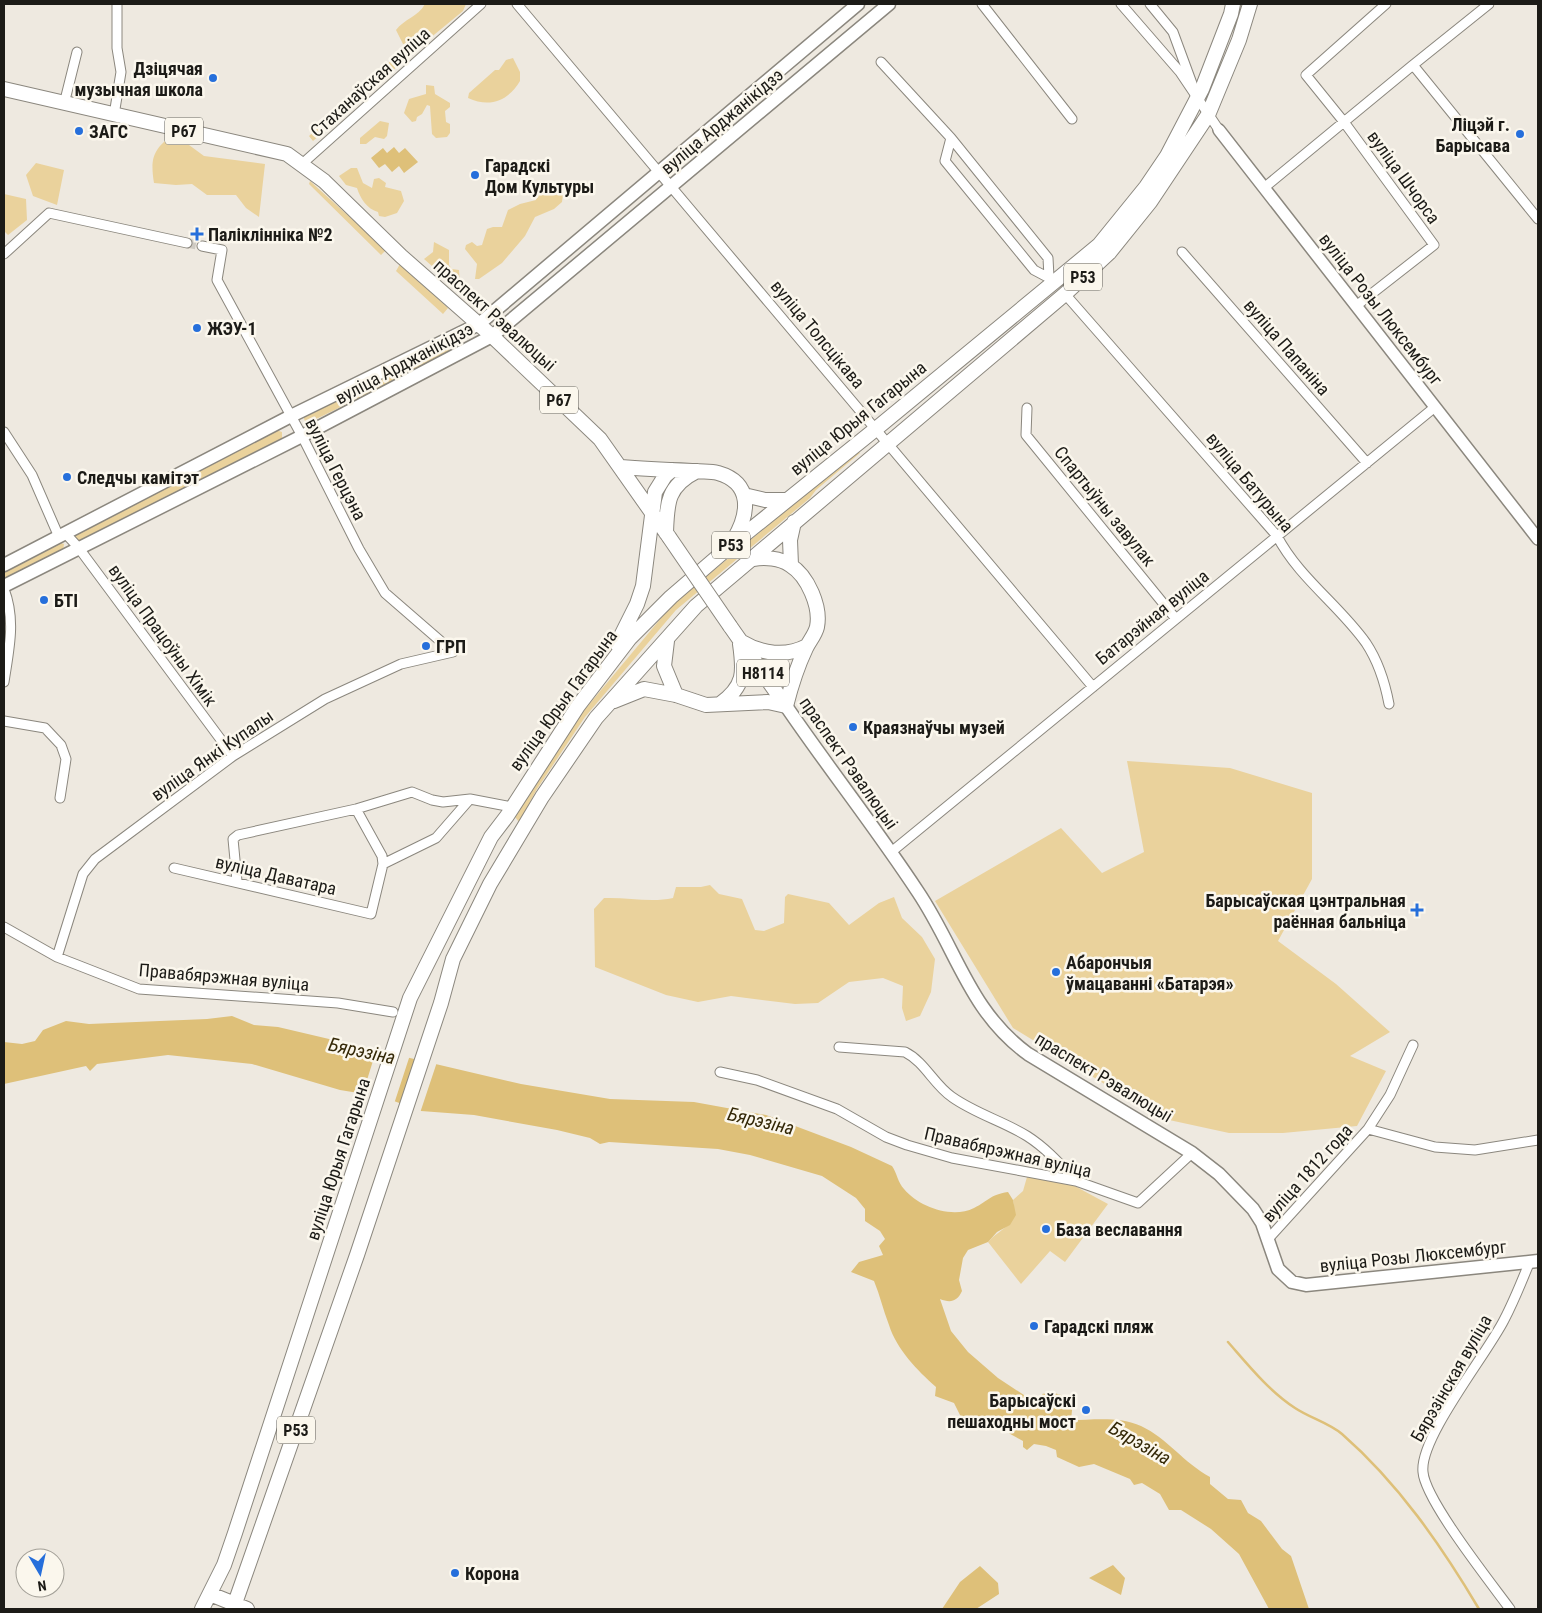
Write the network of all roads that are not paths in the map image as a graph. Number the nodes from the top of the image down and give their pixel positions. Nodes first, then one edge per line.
1 (117, 4) edge
2 (481, 4) edge
3 (517, 4) edge
4 (858, 4) edge
5 (889, 4) edge
6 (982, 4) edge
7 (1121, 4) edge
8 (1150, 4) edge
9 (1233, 4) edge
10 (1250, 4) edge
11 (1386, 4) edge
12 (1489, 4) edge
13 (77, 52) dead end
14 (881, 62) dead end
15 (1413, 65) junction
16 (4, 89) edge
17 (1197, 98) junction
18 (64, 104) junction
19 (1208, 114) junction
20 (114, 115) junction
21 (1072, 119) dead end
22 (1344, 122) junction
23 (1219, 130) joint
24 (951, 138) junction
25 (302, 164) junction
26 (657, 172) junction
27 (671, 186) junction
28 (1265, 187) junction
29 (1538, 219) edge
30 (187, 243) tunnel mouth
31 (202, 246) tunnel mouth
32 (1182, 252) dead end
33 (4, 254) edge
34 (1052, 280) junction
35 (1064, 294) junction
36 (1356, 306) junction
37 (479, 324) junction
38 (492, 336) junction
39 (1434, 407) junction
40 (1027, 408) dead end
41 (291, 416) junction
42 (877, 428) junction
43 (4, 432) edge
44 (302, 436) junction
45 (889, 443) junction
46 (1367, 463) junction
47 (621, 467) junction
48 (672, 470) junction
49 (697, 472) junction
50 (744, 494) junction
51 (786, 500) junction
52 (653, 513) junction
53 (794, 522) junction
54 (62, 535) junction
55 (667, 535) junction
56 (1277, 536) junction
57 (1538, 539) edge
58 (78, 547) junction
59 (729, 547) junction
60 (753, 559) junction
61 (4, 565) edge
62 (791, 565) junction
63 (4, 587) edge
64 (1176, 619) junction
65 (667, 640) junction
66 (739, 641) junction
67 (807, 646) junction
68 (453, 652) joint
69 (601, 678) junction
70 (4, 682) edge
71 (1093, 687) junction
72 (676, 695) junction
73 (609, 704) junction
74 (720, 704) junction
75 (1389, 704) dead end
76 (786, 706) junction
77 (4, 721) edge
78 (233, 756) junction
79 (60, 798) dead end
80 (470, 799) junction
81 (512, 807) junction
82 (356, 809) junction
83 (890, 853) junction
84 (383, 864) junction
85 (174, 868) dead end
86 (237, 881) junction
87 (4, 927) edge
88 (57, 957) junction
89 (393, 1012) dead end
90 (1413, 1045) dead end
91 (839, 1047) dead end
92 (720, 1072) dead end
93 (1368, 1129) junction
94 (1538, 1140) edge
95 (1192, 1153) junction
96 (1076, 1181) junction
97 (1269, 1238) junction
98 (1534, 1261) edge
99 (1292, 1282) joint
100 (210, 1594) junction
101 (239, 1608) edge
102 (202, 1609) edge
103 (1510, 1609) edge

1 - 20 street
2 - 25 street, Стаханаўская вуліца
3 - 26 street, вуліца Толсцікава
4 - 26 main road, вуліца Арджанікідзэ
5 - 27 main road, вуліца Арджанікідзэ
6 - 21 street
7 - 17 street, вуліца Розы Люксембург
8 - 17 street
9 - 17 main road, вуліца Юрыя Гагарына / Р53
10 - 19 main road, вуліца Юрыя Гагарына / Р53
11 - 22 street, вуліца Шчорса
12 - 15 street
13 - 18 street
14 - 24 street
15 - 22 street
15 - 29 street
16 - 18 main road, праспект Рэвалюцыі / Р67
17 - 19 street, вуліца Розы Люксембург
17 - 34 main road, вуліца Юрыя Гагарына / Р53
18 - 20 main road, праспект Рэвалюцыі / Р67
19 - 23 street, вуліца Розы Люксембург
19 - 35 main road, вуліца Юрыя Гагарына / Р53
20 - 25 main road, праспект Рэвалюцыі / Р67
22 - 28 street
22 - 36 street, вуліца Шчорса
23 - 28 street, вуліца Розы Люксембург
24 - 34 street
24 - 34 street
25 - 37 main road, праспект Рэвалюцыі / Р67
26 - 27 street, вуліца Толсцікава
26 - 37 main road, вуліца Арджанікідзэ
27 - 38 main road, вуліца Арджанікідзэ
27 - 42 street, вуліца Толсцікава
28 - 36 street, вуліца Розы Люксембург
30 - 33 street
31 - 41 street, вуліца Герцэна
32 - 46 street, вуліца Папаніна
34 - 42 main road, вуліца Юрыя Гагарына / Р53
35 - 45 main road, вуліца Юрыя Гагарына / Р53
35 - 56 street, вуліца Батурына
36 - 39 street, вуліца Розы Люксембург
37 - 38 main road, праспект Рэвалюцыі / Р67
37 - 41 main road, вуліца Арджанікідзэ
38 - 44 main road, вуліца Арджанікідзэ
38 - 47 main road, праспект Рэвалюцыі / Р67
39 - 46 street, Батарэйная вуліца
39 - 57 street, вуліца Розы Люксембург
40 - 64 street, Спартыўны завулак
41 - 44 street, вуліца Герцэна
41 - 54 main road, вуліца Арджанікідзэ
42 - 45 street, вуліца Толсцікава
42 - 51 main road, вуліца Юрыя Гагарына / Р53
43 - 54 street, вуліца Працоўны Хімік
44 - 58 main road, вуліца Арджанікідзэ
44 - 68 street, вуліца Герцэна
45 - 53 main road, вуліца Юрыя Гагарына / Р53
45 - 71 street, вуліца Толсцікава
46 - 56 street, Батарэйная вуліца
47 - 48 main road
47 - 52 main road, праспект Рэвалюцыі / Р67
48 - 49 main road
48 - 52 main road
49 - 50 main road
49 - 55 main road
50 - 51 main road
50 - 59 main road
51 - 59 main road, вуліца Юрыя Гагарына / Р53
52 - 55 main road, праспект Рэвалюцыі / Р67
52 - 69 main road
53 - 60 main road, вуліца Юрыя Гагарына / Р53
53 - 62 main road
54 - 58 street, вуліца Працоўны Хімік
54 - 61 main road, вуліца Арджанікідзэ
55 - 66 main road, праспект Рэвалюцыі / Р67, bridge
56 - 64 street, Батарэйная вуліца
56 - 75 street, вуліца Батурына
58 - 63 main road, вуліца Арджанікідзэ
58 - 78 street, вуліца Працоўны Хімік
59 - 69 main road, вуліца Юрыя Гагарына / Р53
60 - 62 main road
60 - 65 main road, вуліца Юрыя Гагарына / Р53
62 - 67 main road
63 - 70 street
64 - 71 street, Батарэйная вуліца
65 - 72 main road
65 - 73 main road, вуліца Юрыя Гагарына / Р53
66 - 67 main road
66 - 74 main road, Р67
66 - 76 main road, праспект Рэвалюцыі / Н8114
67 - 76 main road
68 - 78 street, вуліца Янкі Купалы
69 - 81 main road, вуліца Юрыя Гагарына / Р53
71 - 83 street, Батарэйная вуліца
72 - 73 main road
72 - 74 main road
73 - 101 main road, вуліца Юрыя Гагарына / Р53
74 - 76 main road
76 - 83 main road, праспект Рэвалюцыі / Н8114
77 - 79 street
78 - 88 street, вуліца Янкі Купалы
80 - 81 street
80 - 82 street
80 - 84 street
81 - 100 main road, вуліца Юрыя Гагарына / Р53
82 - 84 street
82 - 86 street
83 - 95 main road, праспект Рэвалюцыі / Н8114
84 - 86 street, вуліца Даватара
85 - 86 street, вуліца Даватара
87 - 88 street, Правабярэжная вуліца
88 - 89 street, Правабярэжная вуліца
90 - 93 street, вуліца 1812 года
91 - 96 street
92 - 96 street, Правабярэжная вуліца
93 - 94 street, вуліца 1812 года
93 - 97 street, вуліца 1812 года
95 - 96 street, Правабярэжная вуліца
95 - 97 main road, праспект Рэвалюцыі / Н8114
97 - 99 main road, праспект Рэвалюцыі / Н8114
98 - 99 main road, вуліца Розы Люксембург / Н8114
98 - 103 street, Бярэзінская вуліца
100 - 101 main road
100 - 102 main road, вуліца Юрыя Гагарына / Р53

